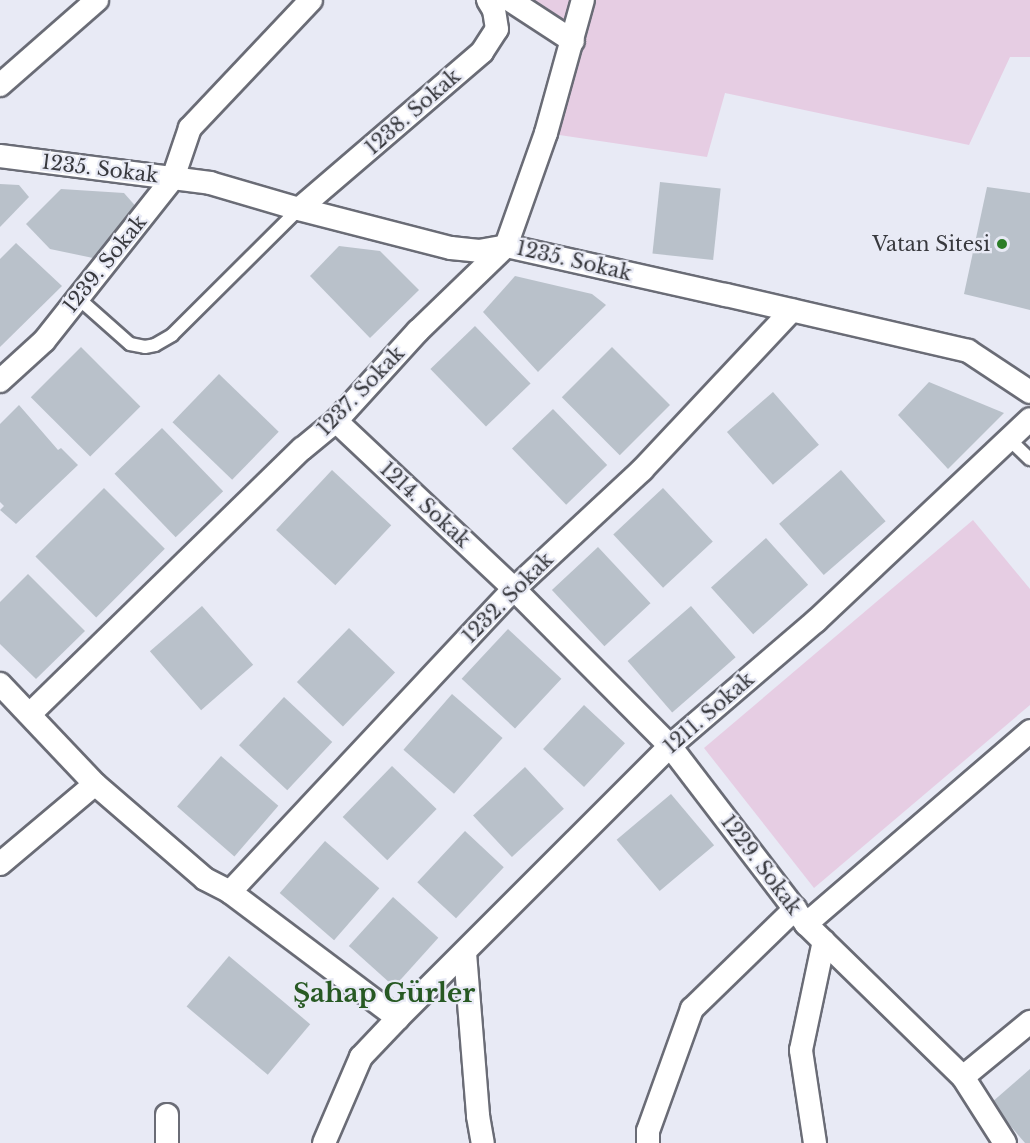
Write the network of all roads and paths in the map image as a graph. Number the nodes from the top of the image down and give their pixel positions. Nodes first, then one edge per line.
1 (97, 0) edge
2 (311, 0) edge
3 (488, 0) edge
4 (510, 0) edge
5 (583, 0) edge
6 (573, 41) junction
7 (0, 85) edge
8 (0, 156) edge
9 (173, 178) junction
10 (299, 209) junction
11 (506, 246) junction
12 (78, 298) junction
13 (792, 310) junction
14 (0, 381) edge
15 (1030, 392) edge
16 (1030, 419) edge
17 (336, 421) junction
18 (1009, 439) junction
19 (1030, 459) edge
20 (514, 589) junction
21 (0, 684) edge
22 (30, 714) junction
23 (1030, 731) edge
24 (670, 746) junction
25 (95, 784) junction
26 (0, 864) edge
27 (230, 892) junction
28 (801, 916) junction
29 (824, 941) junction
30 (465, 954) junction
31 (398, 1018) junction
32 (1030, 1022) edge
33 (963, 1077) junction
34 (167, 1114) dead end
35 (167, 1143) edge
36 (324, 1143) edge
37 (483, 1143) edge
38 (648, 1143) edge
39 (815, 1143) edge
40 (1005, 1143) edge

1 - 7 street
2 - 9 street, 1239. Sokak
3 - 10 street, 1238. Sokak
4 - 6 street
5 - 6 street, 1237. Sokak
6 - 11 street, 1237. Sokak
8 - 9 street, 1235. Sokak
9 - 10 street, 1235. Sokak
9 - 12 street, 1239. Sokak
10 - 11 street, 1235. Sokak
10 - 12 lane
11 - 13 street, 1235. Sokak
11 - 17 street, 1237. Sokak
12 - 14 street, 1239. Sokak
13 - 15 street, 1235. Sokak
13 - 20 street, 1232. Sokak
16 - 18 street, 1211. Sokak
17 - 20 street, 1214. Sokak
17 - 22 street, 1237. Sokak
18 - 19 lane
18 - 24 street, 1211. Sokak
20 - 24 street, 1229. Sokak
20 - 27 street, 1232. Sokak
21 - 22 street
22 - 25 street
23 - 28 street
24 - 28 street, 1229. Sokak
24 - 30 street, 1211. Sokak
25 - 26 street
25 - 27 street
27 - 31 street
28 - 29 street, 1229. Sokak
28 - 38 street
29 - 33 street, 1229. Sokak
29 - 39 street
30 - 31 street, 1211. Sokak
30 - 37 street
31 - 36 street, 1211. Sokak
32 - 33 street
33 - 40 street, 1229. Sokak
34 - 35 street

